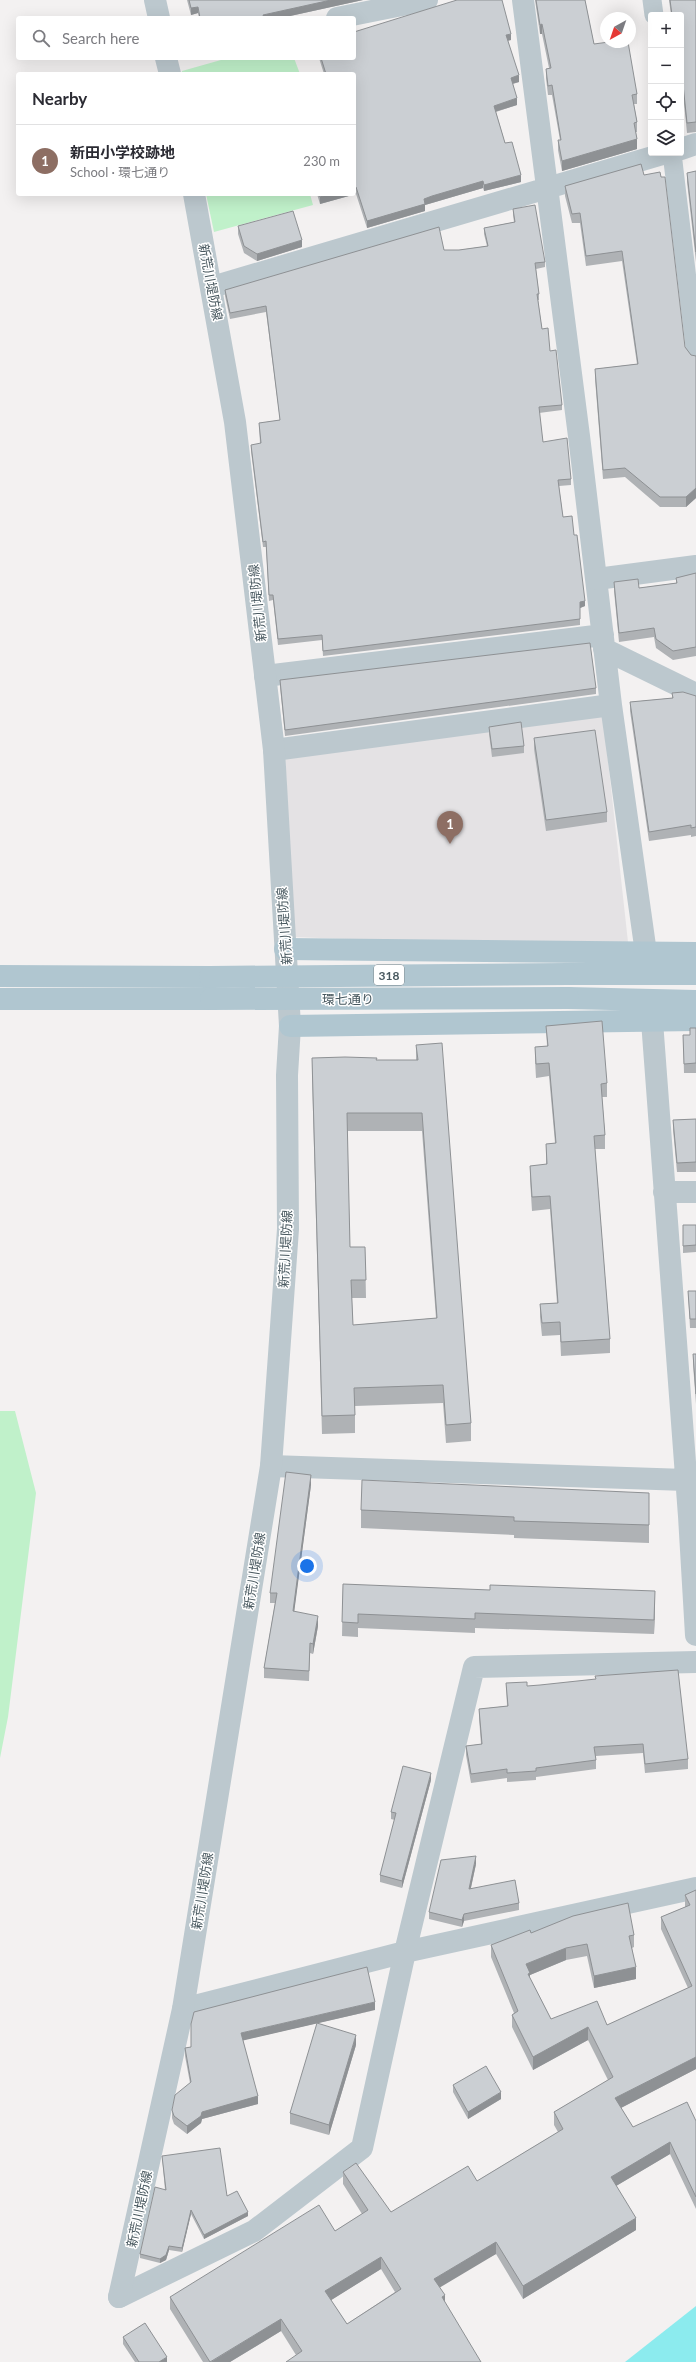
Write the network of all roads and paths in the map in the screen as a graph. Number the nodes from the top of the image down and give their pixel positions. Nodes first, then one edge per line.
1 (155, 0) edge
2 (427, 0) edge
3 (522, 0) edge
4 (652, 0) edge
5 (654, 12) edge
6 (158, 16) edge
7 (347, 16) edge
8 (696, 144) edge
9 (684, 148) edge
10 (656, 156) edge
11 (672, 156) edge
12 (546, 189) junction
13 (194, 196) edge
14 (212, 287) junction
15 (696, 355) edge
16 (696, 566) edge
17 (597, 579) junction
18 (604, 642) junction
19 (265, 676) junction
20 (696, 694) edge
21 (611, 705) junction
22 (274, 750) junction
23 (285, 949) junction
24 (646, 952) junction
25 (696, 953) edge
26 (696, 974) edge
27 (0, 976) edge
28 (0, 999) edge
29 (696, 1000) edge
30 (696, 1020) edge
31 (652, 1021) junction
32 (290, 1026) junction
33 (664, 1192) junction
34 (696, 1192) edge
35 (271, 1466) junction
36 (686, 1480) junction
37 (693, 1516) edge
38 (696, 1634) edge
39 (696, 1662) edge
40 (696, 1888) edge
41 (405, 1952) junction
42 (182, 2009) junction

1 - 6 street
2 - 7 street
3 - 12 street
4 - 5 street
8 - 9 street
10 - 12 street
11 - 15 street
12 - 14 street
12 - 17 street
13 - 14 street, 新荒川堤防線
14 - 19 street, 新荒川堤防線
16 - 17 street
17 - 18 street
18 - 19 street
18 - 20 street
18 - 21 street
19 - 22 street, 新荒川堤防線
21 - 22 street
21 - 24 street
22 - 23 street, 新荒川堤防線
23 - 24 main road
23 - 32 street, 新荒川堤防線
24 - 25 main road
26 - 27 main road, 環七通り / 318, bridge
28 - 29 main road, 環七通り / 318, bridge
30 - 31 main road
31 - 32 main road
31 - 33 street
32 - 35 street, 新荒川堤防線
33 - 34 street
33 - 36 street
35 - 36 street
35 - 42 street, 新荒川堤防線
36 - 37 street
37 - 38 street
39 - 41 street
40 - 41 street
41 - 42 street
41 - 42 street, 新荒川堤防線

